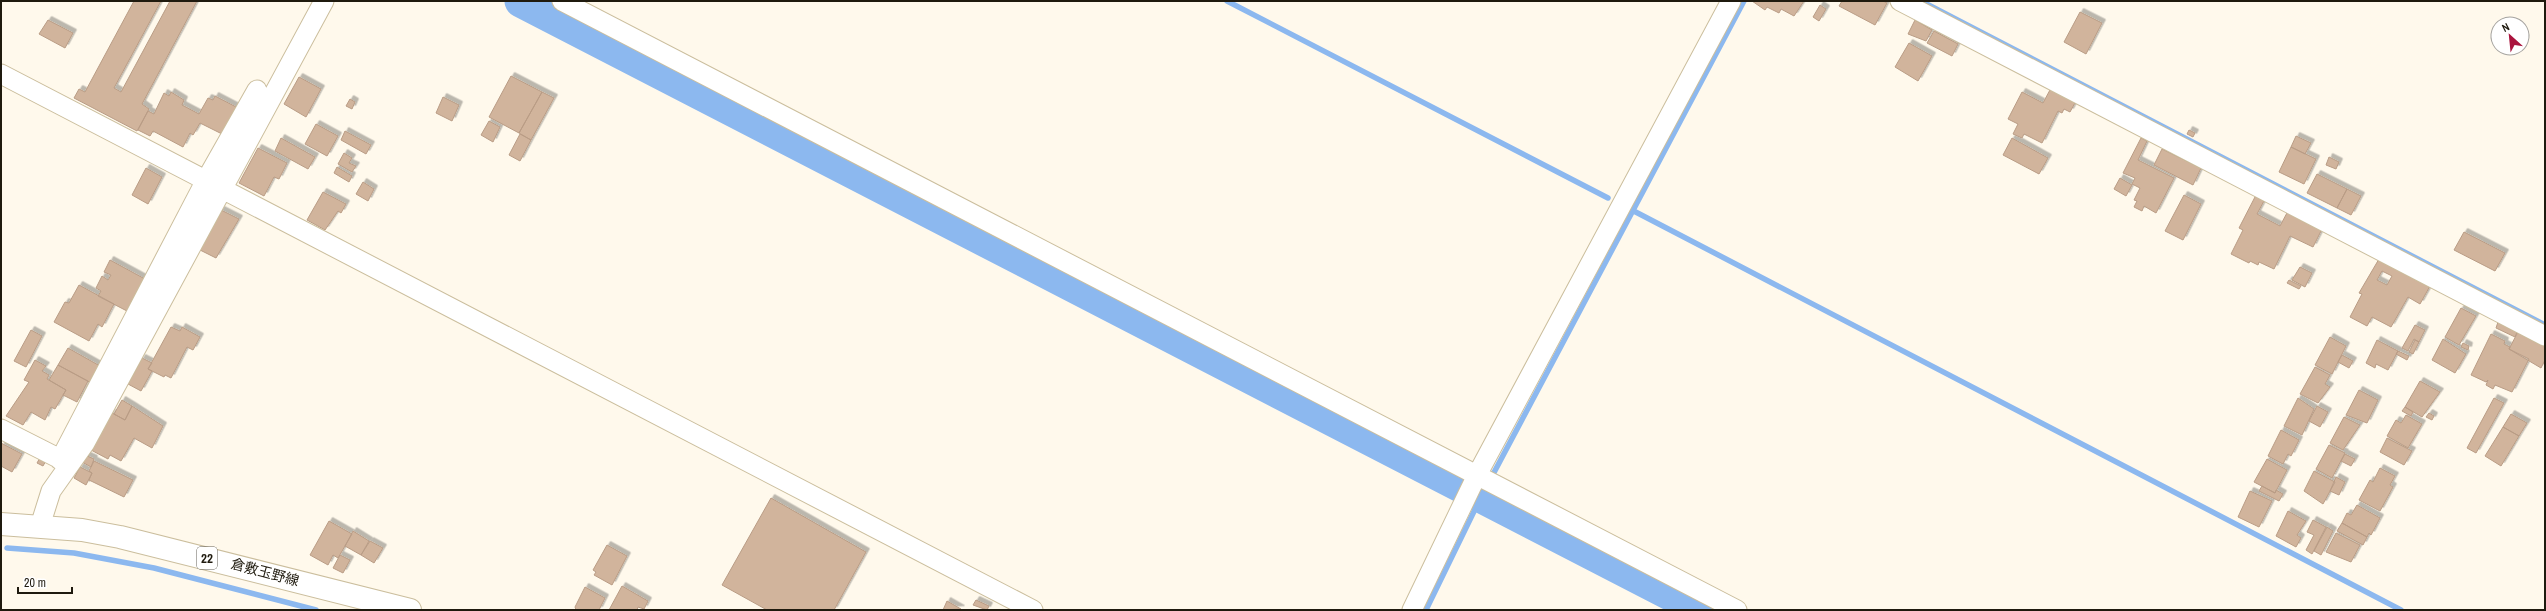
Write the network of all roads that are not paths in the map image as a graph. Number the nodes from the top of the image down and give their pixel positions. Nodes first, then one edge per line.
1 (324, 1) edge
2 (562, 1) edge
3 (1731, 1) edge
4 (1900, 1) edge
5 (1, 74) edge
6 (257, 90) dead end
7 (249, 121) junction
8 (214, 184) junction
9 (2545, 336) edge
10 (1, 429) edge
11 (65, 462) junction
12 (1482, 480) junction
13 (1, 524) edge
14 (40, 526) junction
15 (410, 610) edge
16 (1033, 610) edge
17 (1412, 610) edge
18 (1737, 610) edge

1 - 7 street
2 - 12 street
3 - 12 street
4 - 9 street
5 - 8 street
6 - 7 street
7 - 8 street
8 - 11 street
8 - 16 street
10 - 11 street
11 - 14 street
12 - 17 street
12 - 18 street
13 - 14 main road, 倉敷玉野線 / 22
14 - 15 main road, 倉敷玉野線 / 22

